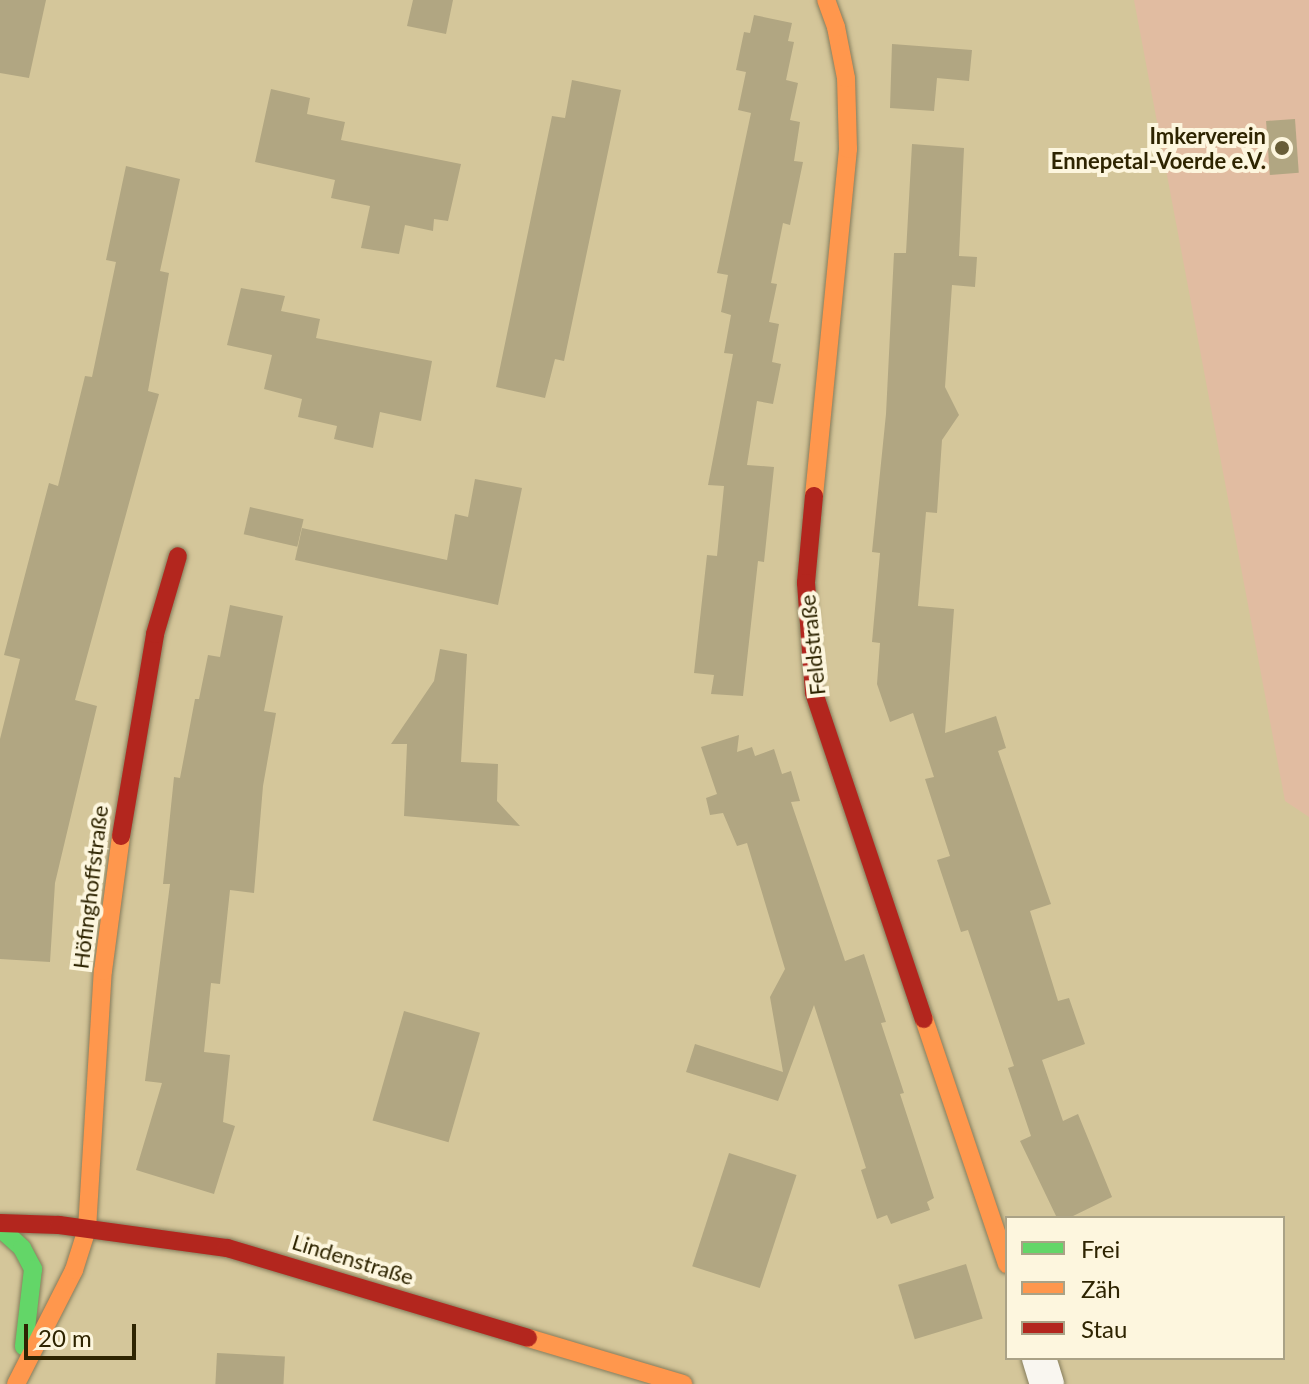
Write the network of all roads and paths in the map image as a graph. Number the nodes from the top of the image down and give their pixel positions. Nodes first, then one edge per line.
1 (826, 0) edge
2 (178, 556) dead end
3 (0, 1226) edge
4 (87, 1229) junction
5 (1005, 1258) edge
6 (1040, 1360) edge
7 (19, 1376) edge
8 (683, 1384) edge
9 (1047, 1384) edge

1 - 5 street, Feldstraße
2 - 4 street, Höfinghoffstraße
3 - 4 street, Lindenstraße
3 - 7 street
4 - 7 street, Höfinghoffstraße
4 - 8 street, Lindenstraße
6 - 9 street

